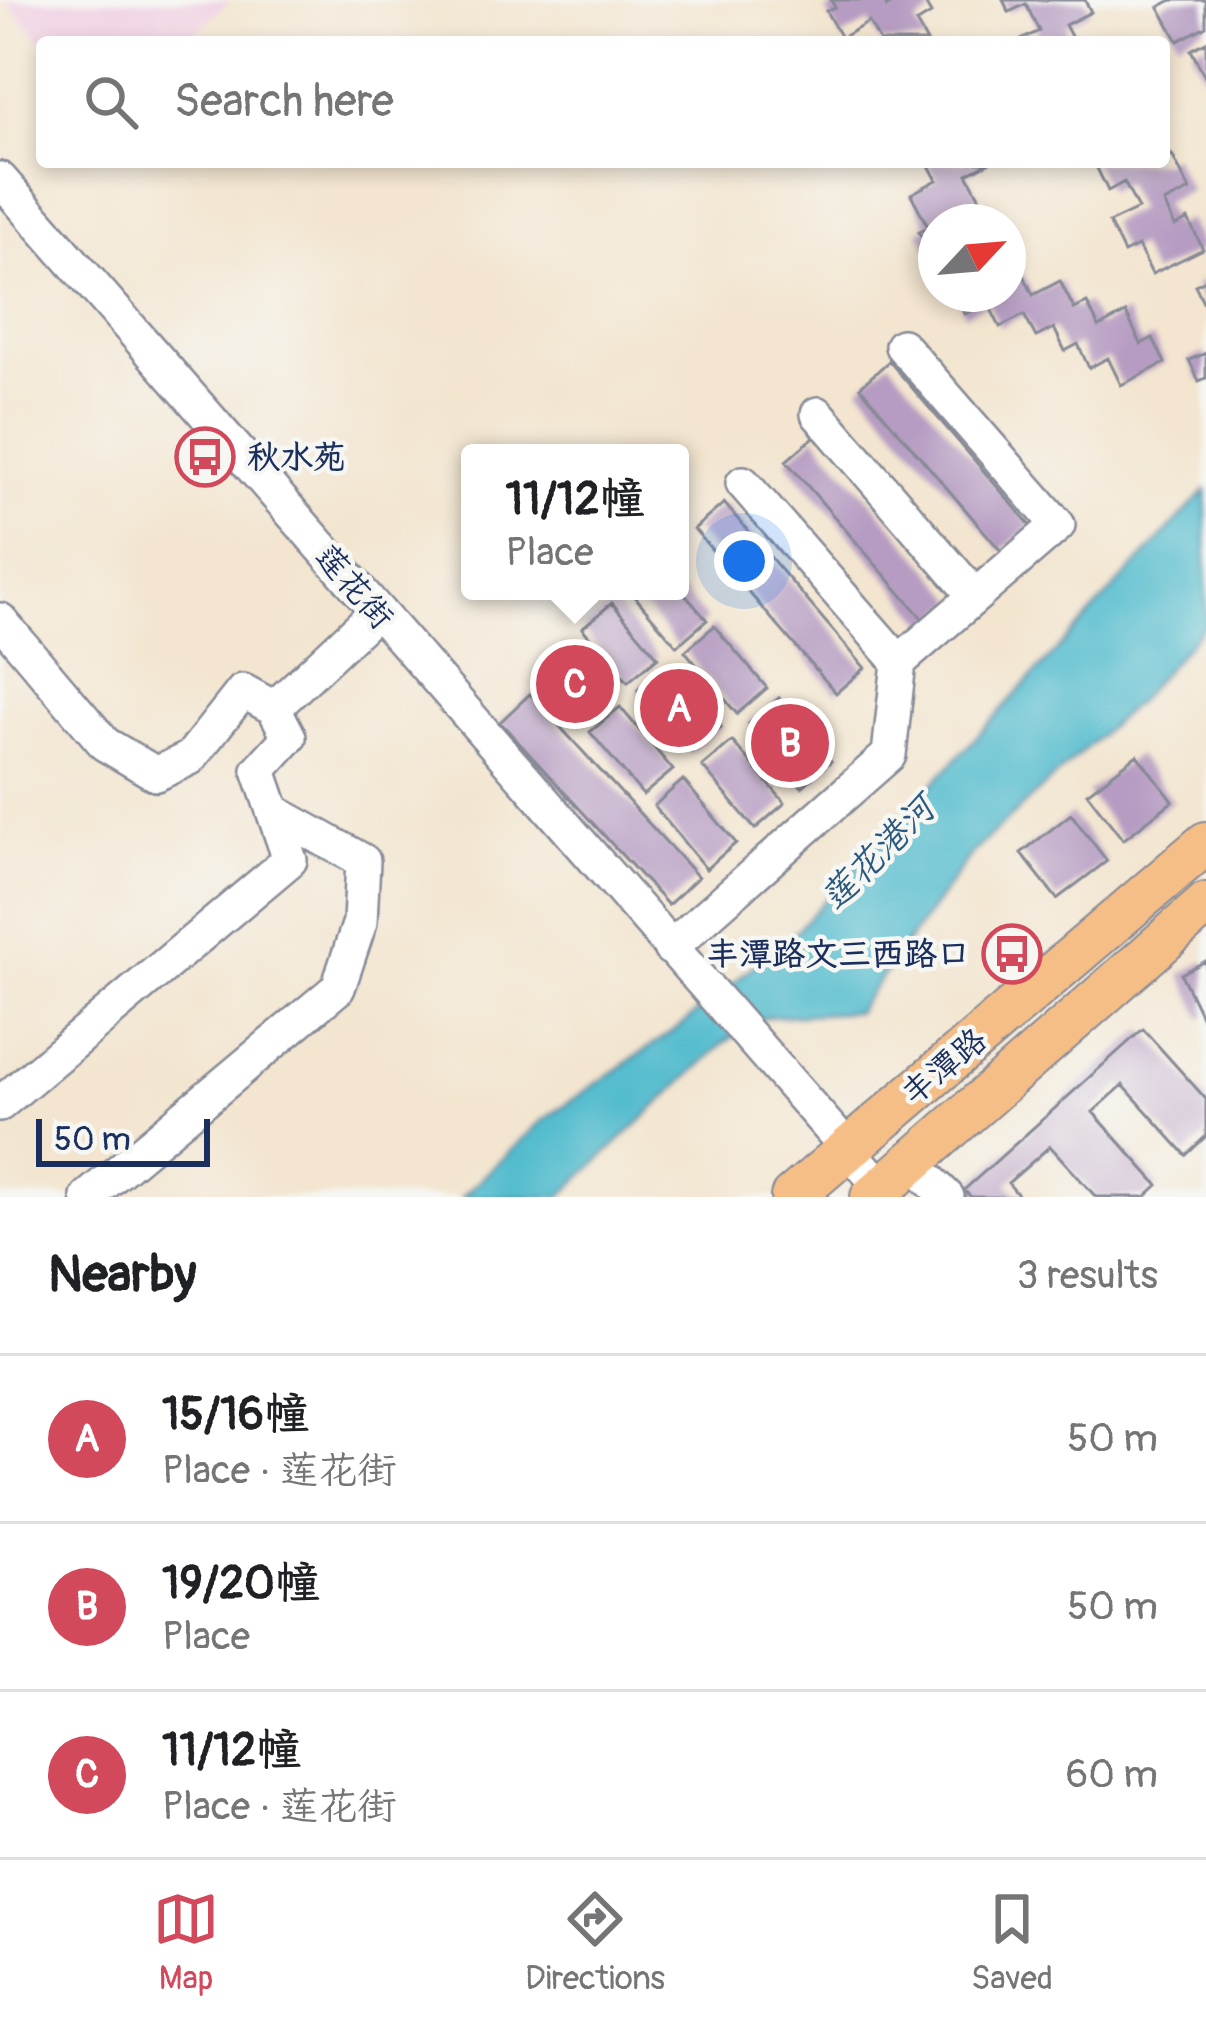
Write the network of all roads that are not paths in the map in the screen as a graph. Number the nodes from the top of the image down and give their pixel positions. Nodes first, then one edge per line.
1 (0, 179) edge
2 (902, 346) dead end
3 (818, 414) dead end
4 (743, 483) dead end
5 (974, 595) junction
6 (376, 612) junction
7 (0, 620) edge
8 (899, 662) junction
9 (274, 708) junction
10 (273, 811) junction
11 (1206, 843) edge
12 (1206, 904) edge
13 (670, 947) junction
14 (0, 1104) edge
15 (847, 1149) junction
16 (898, 1186) edge
17 (88, 1197) edge
18 (792, 1197) edge
19 (947, 1197) edge

1 - 6 street, 莲花街
2 - 5 street
3 - 5 street
4 - 8 street
5 - 8 street
6 - 9 street
6 - 13 street, 莲花街
7 - 9 street
8 - 13 street
9 - 10 street
10 - 14 street
10 - 17 street
11 - 15 main road, 丰潭路
12 - 16 main road, 丰潭路
13 - 15 street, 莲花街
15 - 16 street
15 - 18 main road, 丰潭路
16 - 19 street

